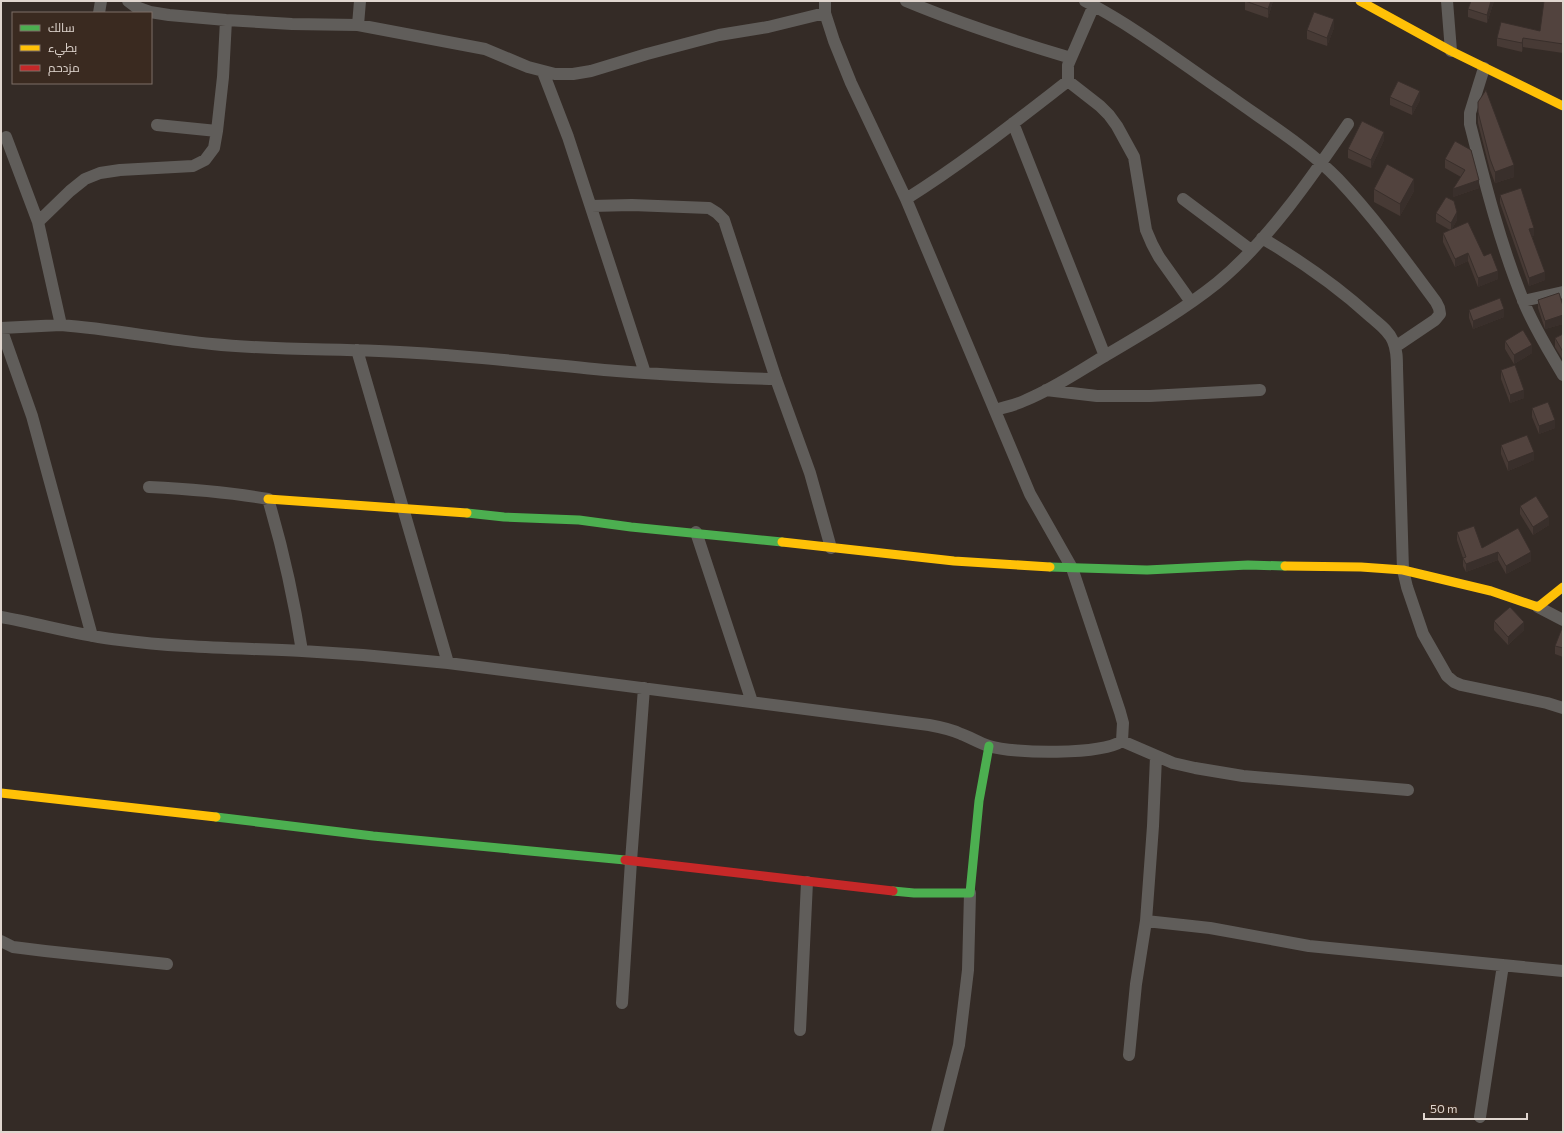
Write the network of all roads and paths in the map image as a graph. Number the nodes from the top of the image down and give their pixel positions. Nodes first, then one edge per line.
1 (101, 1) edge
2 (128, 1) edge
3 (360, 1) edge
4 (906, 1) edge
5 (1360, 1) edge
6 (1448, 1) edge
7 (1089, 3) edge
8 (825, 7) edge
9 (99, 12) edge
10 (150, 12) edge
11 (152, 12) edge
12 (226, 20) junction
13 (358, 25) junction
14 (1451, 51) junction
15 (1071, 58) junction
16 (1484, 68) junction
17 (543, 72) junction
18 (1068, 80) junction
19 (1563, 106) edge
20 (1013, 123) junction
21 (1348, 124) dead end
22 (157, 125) dead end
23 (217, 131) junction
24 (6, 137) dead end
25 (1321, 163) junction
26 (906, 199) junction
27 (1183, 199) dead end
28 (591, 206) junction
29 (38, 222) junction
30 (1262, 238) junction
31 (1251, 250) junction
32 (1563, 292) edge
33 (1523, 301) junction
34 (1191, 302) junction
35 (62, 325) junction
36 (1, 328) edge
37 (1395, 347) junction
38 (357, 350) junction
39 (1105, 356) junction
40 (645, 373) junction
41 (1563, 375) edge
42 (776, 379) junction
43 (1046, 390) junction
44 (1260, 390) dead end
45 (994, 410) junction
46 (149, 487) dead end
47 (268, 499) junction
48 (403, 509) junction
49 (696, 532) junction
50 (831, 548) junction
51 (1072, 568) junction
52 (1403, 570) junction
53 (1563, 587) edge
54 (1538, 607) junction
55 (1, 617) edge
56 (1563, 620) edge
57 (92, 636) junction
58 (302, 651) junction
59 (448, 663) junction
60 (644, 688) junction
61 (752, 702) junction
62 (1563, 708) edge
63 (1122, 740) junction
64 (989, 746) junction
65 (1156, 757) junction
66 (1408, 790) dead end
67 (1, 793) edge
68 (631, 861) junction
69 (807, 882) junction
70 (970, 893) junction
71 (1146, 921) junction
72 (1, 941) edge
73 (167, 964) dead end
74 (1503, 965) junction
75 (1563, 971) edge
76 (622, 1003) dead end
77 (800, 1030) dead end
78 (1129, 1055) dead end
79 (1480, 1117) dead end
80 (936, 1132) edge

1 - 9 street
2 - 10 street
3 - 13 street
4 - 15 street
5 - 14 street
6 - 14 street
7 - 15 street
7 - 25 street
8 - 17 street
8 - 26 street
11 - 12 street
12 - 13 street
12 - 23 street
13 - 17 street
14 - 16 street
15 - 18 street
16 - 19 street
16 - 33 street
17 - 28 street
18 - 20 street
18 - 34 street
20 - 26 street
20 - 39 street
21 - 25 street
22 - 23 street
23 - 29 street
24 - 29 street
25 - 30 street
25 - 37 street
26 - 45 street
27 - 31 street
28 - 40 street
28 - 42 street
29 - 35 street
30 - 31 street
30 - 37 street
31 - 34 street
32 - 33 street
33 - 41 street
34 - 39 street
35 - 36 street
35 - 38 street
36 - 57 street
37 - 52 street
38 - 40 street
38 - 48 street
39 - 43 street
40 - 42 street
42 - 50 street
43 - 44 street
43 - 45 street
45 - 51 street
46 - 47 street
47 - 48 street
47 - 58 street
48 - 49 street
48 - 59 street
49 - 50 street
49 - 61 street
50 - 51 street
51 - 52 street
51 - 63 street
52 - 54 street
52 - 62 street
53 - 54 street
54 - 56 street
55 - 57 street
57 - 58 street
58 - 59 street
59 - 60 street
60 - 61 street
60 - 68 street
61 - 64 street
63 - 64 street
63 - 65 street
64 - 70 street
65 - 66 street
65 - 71 street
67 - 68 street
68 - 69 street
68 - 76 street
69 - 70 street
69 - 77 street
70 - 80 street
71 - 74 street
71 - 78 street
72 - 73 street
74 - 75 street
74 - 79 street

